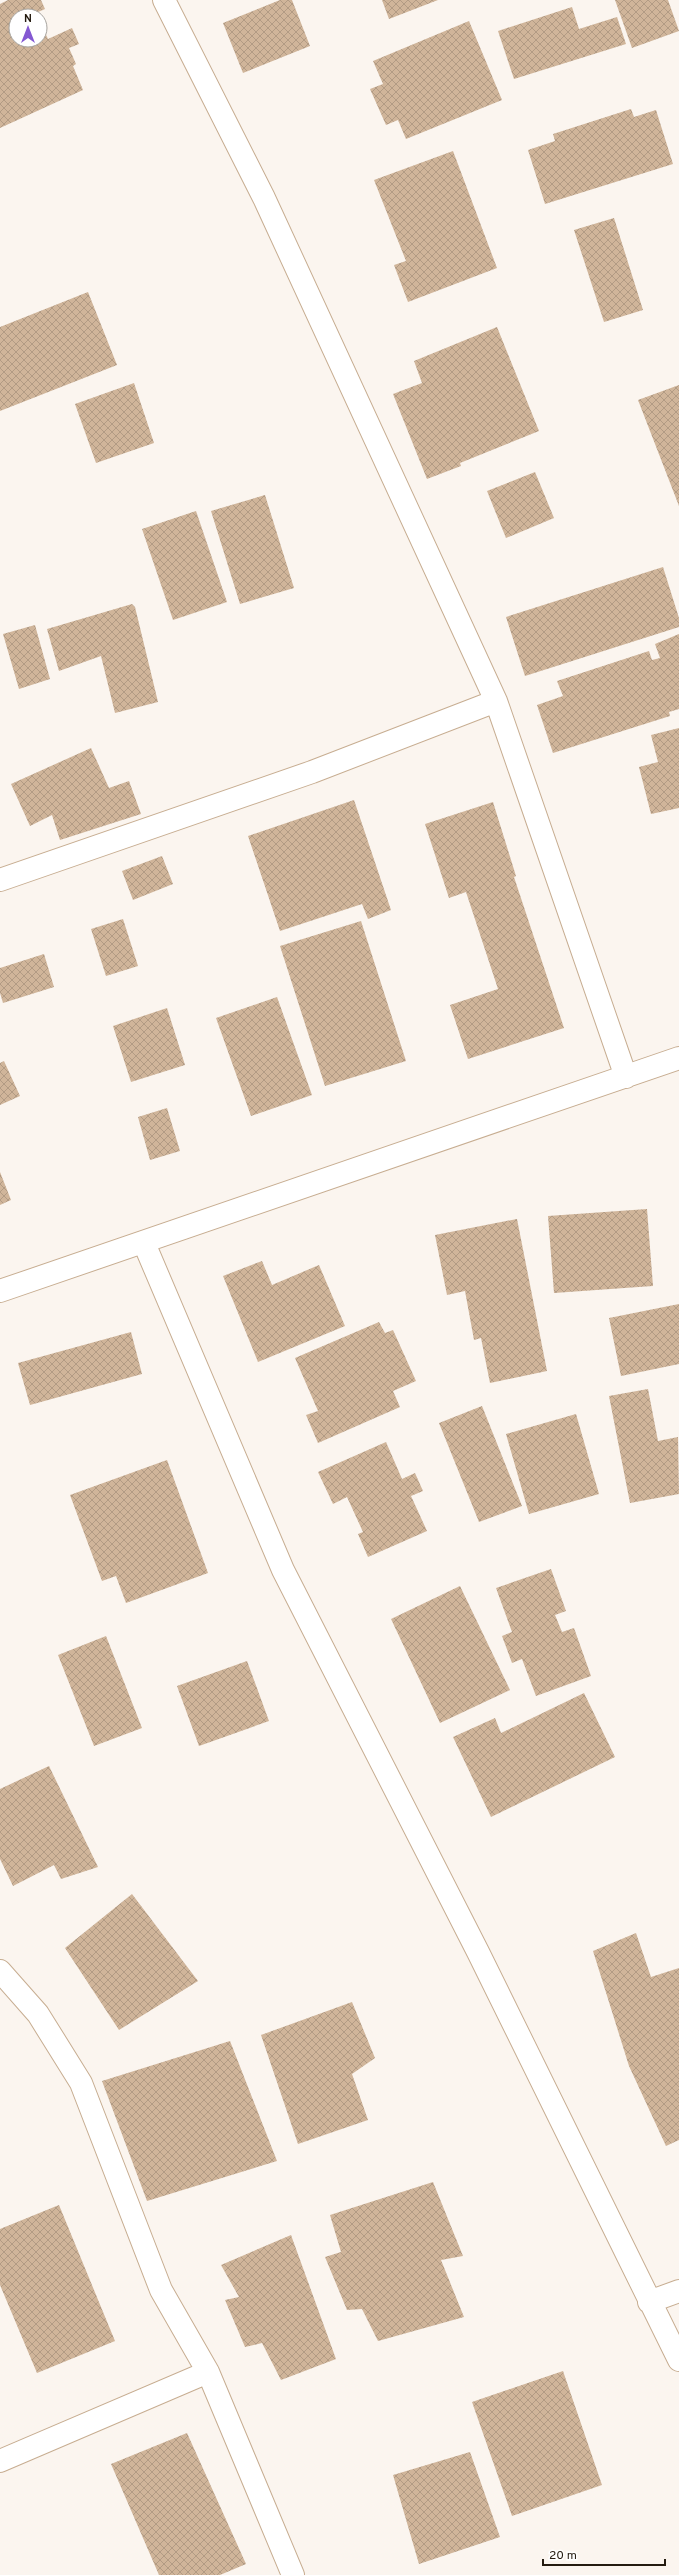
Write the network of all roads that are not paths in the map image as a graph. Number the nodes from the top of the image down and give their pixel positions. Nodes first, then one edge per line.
1 (164, 0) edge
2 (496, 701) junction
3 (0, 880) edge
4 (679, 1058) edge
5 (626, 1077) junction
6 (144, 1243) junction
7 (0, 1291) edge
8 (0, 1971) edge
9 (679, 2291) edge
10 (649, 2302) junction
11 (679, 2360) edge
12 (208, 2372) junction
13 (0, 2461) edge
14 (293, 2575) edge

1 - 2 street
2 - 3 street
2 - 5 street
4 - 5 street
5 - 6 street
6 - 7 street
6 - 10 street
8 - 12 street
9 - 10 street
10 - 11 street
12 - 13 street
12 - 14 street

